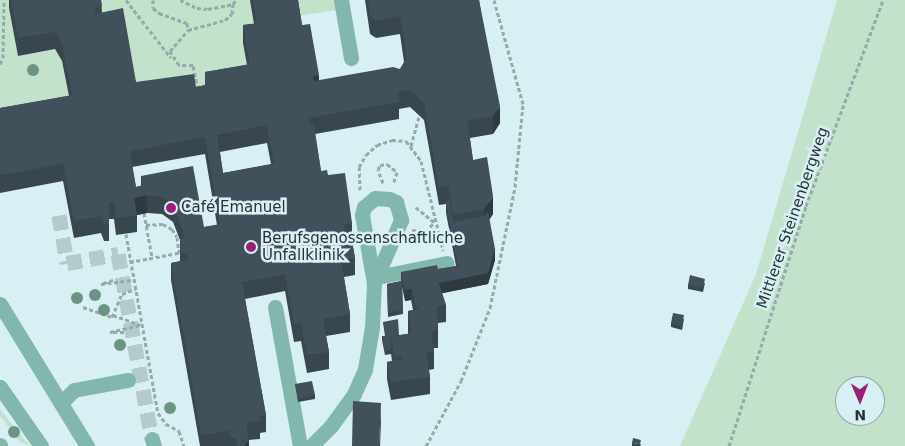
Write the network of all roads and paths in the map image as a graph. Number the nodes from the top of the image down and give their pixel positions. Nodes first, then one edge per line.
1 (4, 0) edge
2 (126, 0) edge
3 (153, 0) edge
4 (180, 0) edge
5 (236, 0) edge
6 (341, 0) edge
7 (494, 0) edge
8 (883, 0) edge
9 (233, 4) junction
10 (188, 30) junction
11 (351, 58) dead end
12 (174, 61) junction
13 (0, 64) edge
14 (199, 94) edge
15 (419, 117) edge
16 (411, 146) junction
17 (367, 204) junction
18 (144, 213) edge
19 (146, 224) junction
20 (126, 234) edge
21 (152, 257) junction
22 (130, 262) junction
23 (447, 263) joint
24 (113, 280) dead end
25 (133, 280) junction
26 (376, 280) junction
27 (134, 289) junction
28 (0, 304) edge
29 (84, 307) dead end
30 (275, 307) dead end
31 (114, 316) junction
32 (140, 325) junction
33 (124, 332) dead end
34 (128, 380) dead end
35 (0, 387) edge
36 (62, 402) junction
37 (42, 446) edge
38 (87, 446) edge
39 (184, 446) edge
40 (300, 446) edge
41 (312, 446) edge
42 (426, 446) edge
43 (729, 446) edge

1 - 13 path
2 - 12 path
3 - 10 path
4 - 9 path
5 - 9 path
6 - 11 street
7 - 42 path
8 - 43 path, Mittlerer Steinenbergweg
9 - 10 path
10 - 12 path
12 - 14 path
15 - 16 path
16 - 17 path
16 - 23 path
17 - 26 street
17 - 26 street
18 - 19 path
19 - 21 path
19 - 21 path
20 - 22 path
21 - 22 path
22 - 25 path
23 - 26 street
24 - 25 path
25 - 27 path
26 - 41 street
27 - 31 path
27 - 32 path
28 - 36 street
29 - 31 path
30 - 40 street
31 - 32 path
32 - 33 path
32 - 39 path
34 - 36 street
35 - 37 street
36 - 38 street

